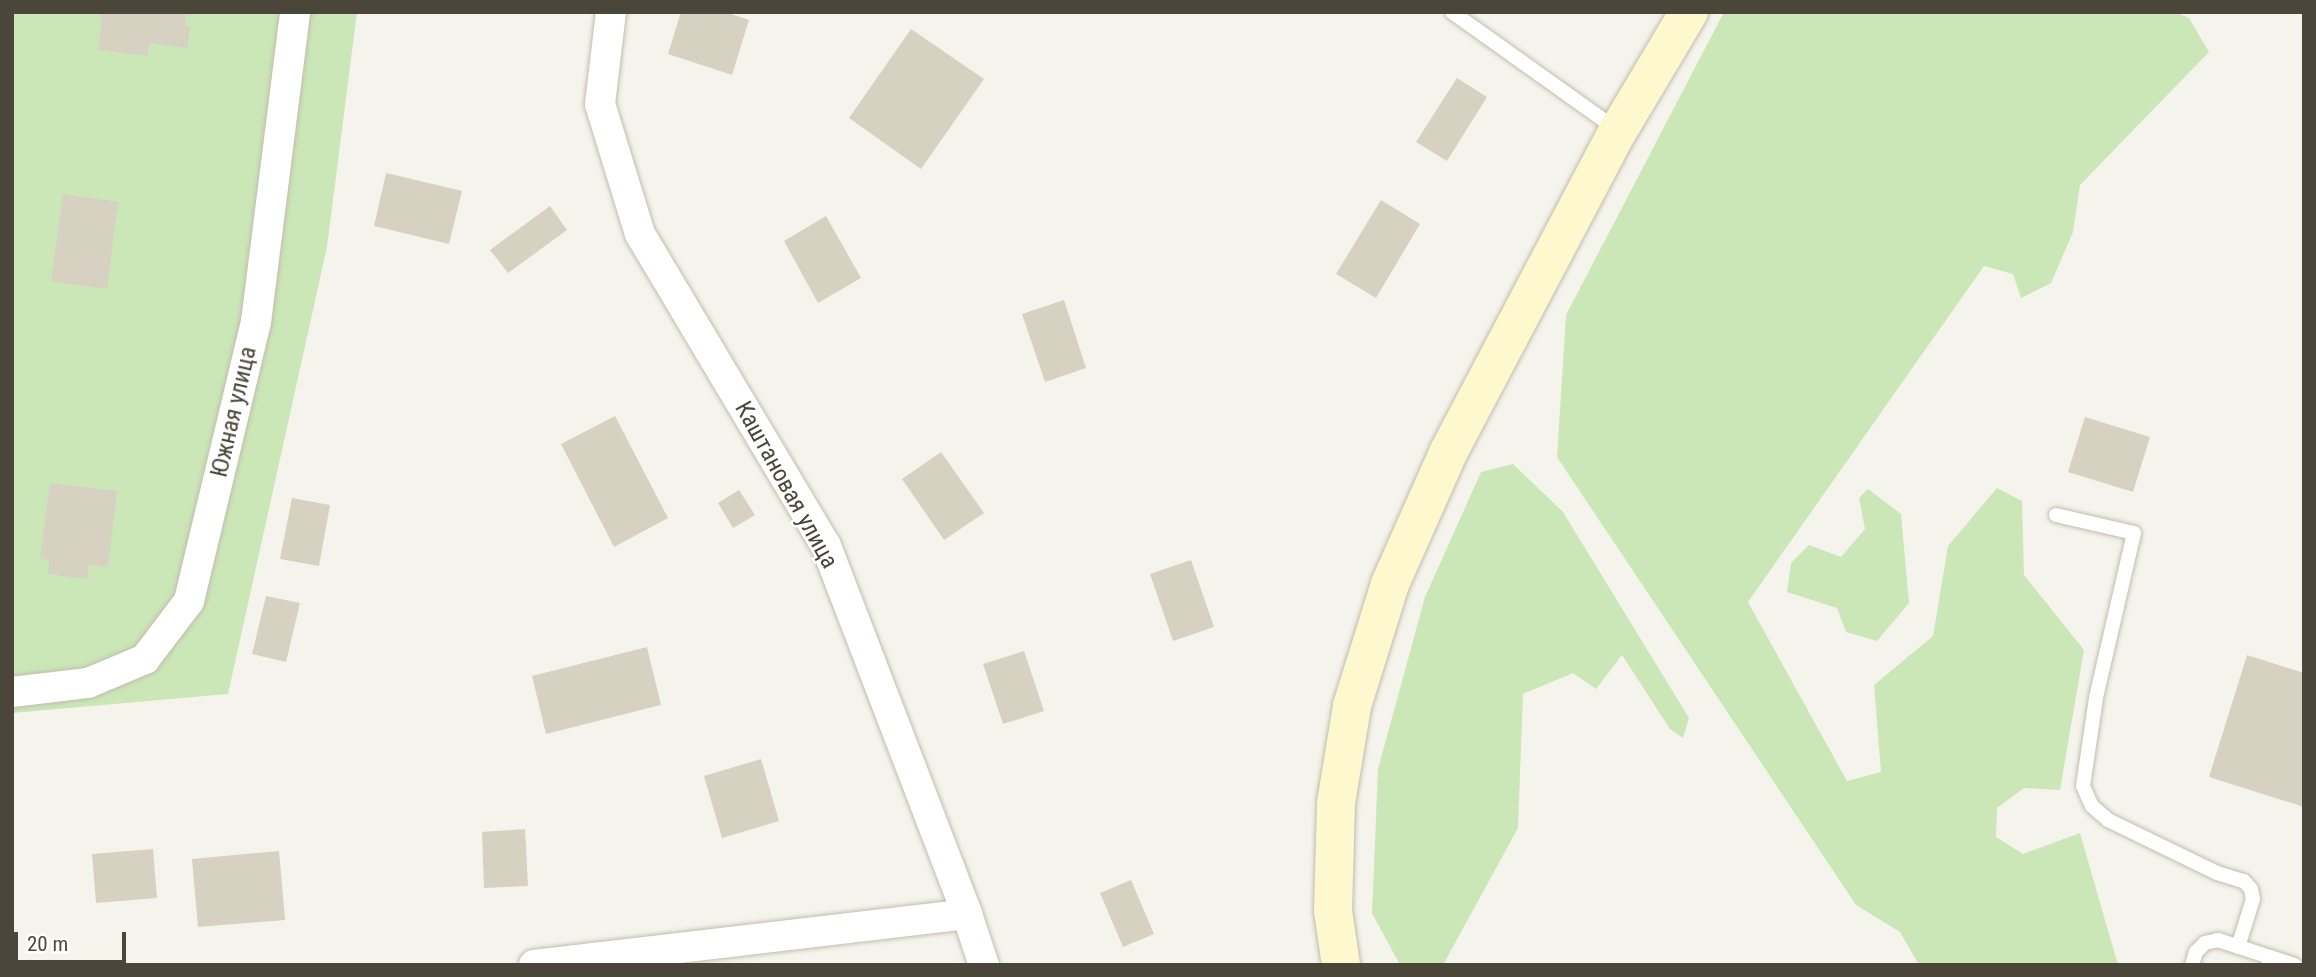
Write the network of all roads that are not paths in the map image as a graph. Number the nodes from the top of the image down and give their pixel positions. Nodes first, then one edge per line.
1 (295, 12) edge
2 (611, 12) edge
3 (1452, 12) edge
4 (1689, 12) edge
5 (1618, 131) junction
6 (2056, 515) dead end
7 (12, 692) edge
8 (967, 914) junction
9 (2238, 947) junction
10 (2269, 961) edge
11 (534, 965) edge
12 (984, 965) edge
13 (1341, 965) edge
14 (2192, 965) edge
15 (2295, 965) edge

1 - 7 street, Южная улица
2 - 8 street, Каштановая улица
3 - 5 lane
4 - 5 main road
5 - 13 main road
6 - 9 lane
8 - 11 street
8 - 12 street, Каштановая улица
9 - 10 lane
9 - 14 lane
10 - 15 lane

